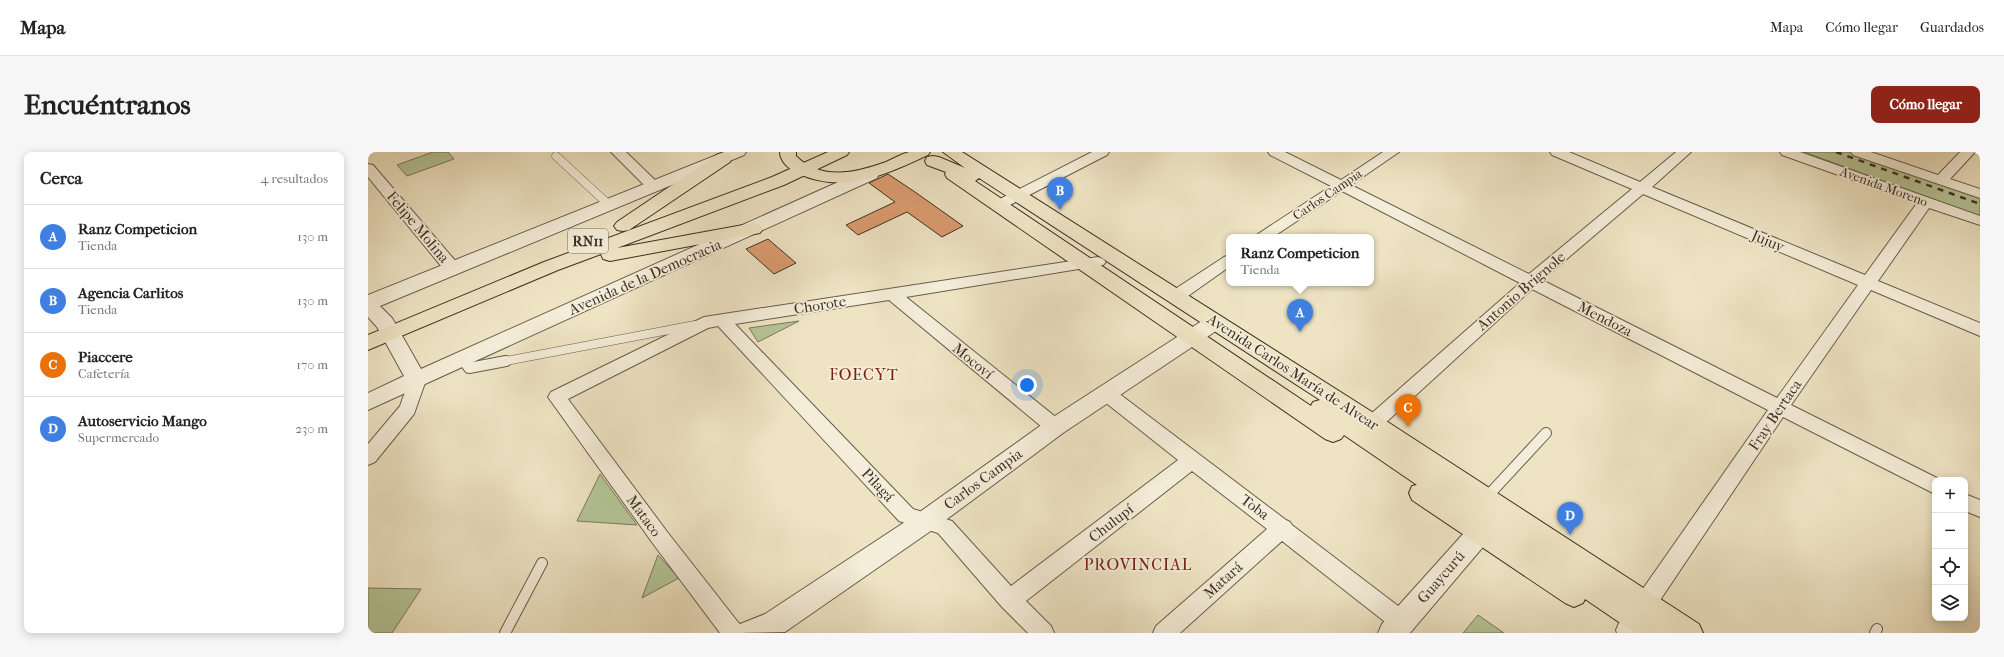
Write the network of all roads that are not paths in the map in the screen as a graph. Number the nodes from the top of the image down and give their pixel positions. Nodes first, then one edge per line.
1 (618, 152) edge
2 (813, 152) edge
3 (841, 152) edge
4 (1102, 152) edge
5 (1275, 152) edge
6 (1392, 152) edge
7 (1557, 152) edge
8 (1684, 152) edge
9 (1787, 152) edge
10 (1858, 152) edge
11 (1968, 152) edge
12 (953, 153) edge
13 (731, 155) edge
14 (925, 155) edge
15 (556, 156) dead end
16 (794, 161) edge
17 (368, 168) edge
18 (871, 174) junction
19 (977, 179) junction
20 (1941, 180) junction
21 (1340, 185) junction
22 (653, 186) junction
23 (1640, 188) junction
24 (1980, 194) edge
25 (1009, 200) junction
26 (1926, 201) junction
27 (608, 204) junction
28 (1980, 221) edge
29 (623, 226) junction
30 (754, 229) junction
31 (1268, 234) edge
32 (1226, 262) edge
33 (1092, 263) junction
34 (552, 266) junction
35 (452, 268) junction
36 (1531, 281) junction
37 (1868, 282) junction
38 (892, 294) junction
39 (1175, 296) junction
40 (368, 304) edge
41 (722, 320) junction
42 (704, 323) junction
43 (381, 328) edge
44 (1204, 329) junction
45 (1980, 330) edge
46 (368, 343) edge
47 (463, 359) junction
48 (417, 380) junction
49 (1107, 394) junction
50 (557, 396) joint
51 (368, 402) edge
52 (1780, 408) junction
53 (1055, 427) junction
54 (1366, 429) junction
55 (1546, 433) dead end
56 (368, 457) edge
57 (1192, 460) junction
58 (1932, 484) edge
59 (1968, 503) edge
60 (1980, 509) edge
61 (1485, 518) junction
62 (926, 521) junction
63 (1283, 528) junction
64 (542, 563) dead end
65 (1010, 600) junction
66 (1635, 621) edge
67 (1397, 627) edge
68 (778, 628) edge
69 (505, 633) edge
70 (733, 633) edge
71 (750, 633) edge
72 (1043, 633) edge
73 (1164, 633) edge
74 (1658, 633) edge
75 (1689, 633) edge

1 - 22 street
2 - 16 main road, RN11
3 - 16 main road, RN11
4 - 25 street
5 - 21 street, Mendoza
6 - 21 street, Carlos Campia
7 - 23 street, Jujuy
8 - 23 street, Antonio Brignole
9 - 26 street, Avenida Moreno
10 - 20 street, Avenida Moreno
11 - 20 street
12 - 19 main road, Avenida Carlos María de Alvear
12 - 25 main road, Avenida Carlos María de Alvear
13 - 22 street
13 - 29 main road
14 - 18 main road, Avenida de la Democracia
14 - 19 main road, Avenida Carlos María de Alvear
14 - 25 main road, Avenida Carlos María de Alvear
15 - 27 lane
16 - 18 main road
16 - 29 main road, RN11
16 - 34 main road, RN11
17 - 35 street, Felipe Molina
18 - 30 street, Avenida de la Democracia
19 - 25 main road, Avenida Carlos María de Alvear
20 - 24 street, Avenida Moreno
21 - 31 street, Carlos Campia
21 - 36 street, Mendoza
22 - 27 street
23 - 36 street, Antonio Brignole
23 - 37 street, Jujuy
25 - 33 main road, Avenida Carlos María de Alvear
25 - 39 main road, Avenida Carlos María de Alvear
26 - 28 street, Avenida Moreno
26 - 37 street, Fray Bertaca
27 - 35 street
29 - 43 main road, RN11
30 - 34 main road
30 - 47 street, Avenida de la Democracia
32 - 39 street
33 - 38 street, Chorote
33 - 44 main road, Avenida Carlos María de Alvear
34 - 43 main road, RN11
35 - 40 street
36 - 52 street, Mendoza
36 - 54 street, Antonio Brignole
37 - 45 street, Jujuy
37 - 52 street, Fray Bertaca
38 - 41 street, Chorote
38 - 53 street, Mocoví
39 - 44 main road, Avenida Carlos María de Alvear
40 - 43 street
41 - 42 street, Chorote
41 - 62 street, Pilagá
42 - 47 lane
42 - 50 street, Chorote
43 - 46 main road, RN11
43 - 48 street
44 - 49 street, Carlos Campia
44 - 54 main road, Avenida Carlos María de Alvear
44 - 61 main road, Avenida Carlos María de Alvear
47 - 48 street, Avenida de la Democracia
48 - 51 street, Avenida de la Democracia
48 - 56 street
49 - 53 street, Carlos Campia
49 - 57 street, Toba
50 - 70 street, Mataco
52 - 58 street, Mendoza
52 - 66 street, Fray Bertaca
53 - 62 street, Carlos Campia
54 - 61 main road, Avenida Carlos María de Alvear
55 - 61 lane
57 - 63 street, Toba
57 - 65 street, Chulupí
59 - 60 street
61 - 66 main road, Avenida Carlos María de Alvear
61 - 66 main road, Avenida Carlos María de Alvear
61 - 67 street, Guaycurú
62 - 65 street, Pilagá
62 - 68 street, Carlos Campia
63 - 67 street, Toba
63 - 73 street, Matará
64 - 69 lane
65 - 72 street, Pilagá
66 - 74 main road, Avenida Carlos María de Alvear
66 - 75 main road, Avenida Carlos María de Alvear
68 - 71 street, Carlos Campia

